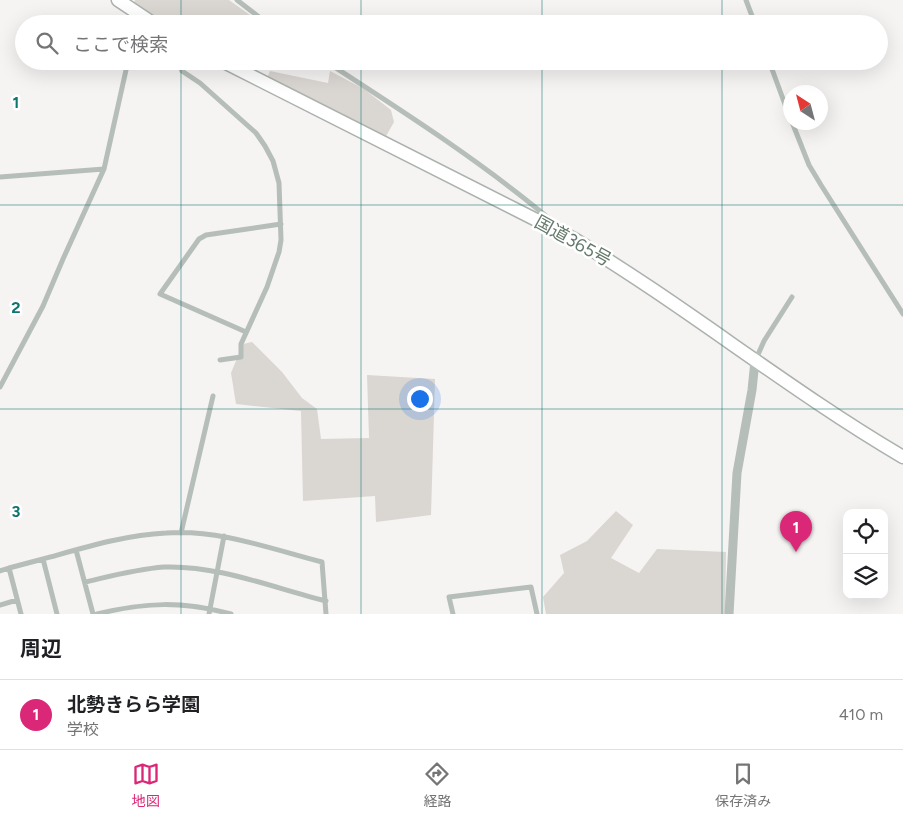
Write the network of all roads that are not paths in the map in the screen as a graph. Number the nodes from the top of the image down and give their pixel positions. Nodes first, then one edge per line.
1 (118, 0) edge
2 (236, 0) edge
3 (746, 0) edge
4 (136, 15) edge
5 (256, 15) edge
6 (752, 15) edge
7 (126, 70) edge
8 (182, 70) edge
9 (240, 70) edge
10 (338, 70) edge
11 (772, 70) edge
12 (783, 99) edge
13 (795, 130) edge
14 (104, 169) junction
15 (0, 177) edge
16 (280, 224) junction
17 (574, 239) junction
18 (792, 297) dead end
19 (903, 314) edge
20 (246, 332) junction
21 (220, 360) dead end
22 (755, 361) junction
23 (0, 387) edge
24 (213, 396) dead end
25 (903, 457) edge
26 (182, 533) junction
27 (224, 536) junction
28 (76, 550) junction
29 (43, 559) junction
30 (9, 568) junction
31 (0, 571) edge
32 (217, 572) junction
33 (85, 582) junction
34 (17, 600) junction
35 (326, 601) junction
36 (0, 605) edge
37 (209, 611) edge
38 (21, 614) edge
39 (57, 614) edge
40 (93, 614) edge
41 (97, 614) edge
42 (231, 614) edge
43 (326, 614) edge
44 (453, 614) edge
45 (537, 614) edge
46 (729, 614) edge

1 - 4 highway
2 - 5 street
3 - 6 street
7 - 14 street
8 - 16 street
9 - 17 highway, 国道365号
10 - 17 street
11 - 12 street
13 - 19 street
14 - 15 street
14 - 23 street
16 - 20 street
16 - 20 street
17 - 22 highway, 国道365号
18 - 22 street
20 - 21 street
22 - 25 highway, 国道365号
22 - 46 street
24 - 26 street
26 - 27 street
26 - 28 street
27 - 32 street
27 - 35 street
28 - 29 street
28 - 33 street
29 - 30 street
29 - 39 street
30 - 31 street
30 - 34 street
32 - 33 street
32 - 35 street
32 - 37 street
33 - 40 street
34 - 36 street
34 - 38 street
35 - 43 street
37 - 41 street
37 - 42 street
44 - 45 street

